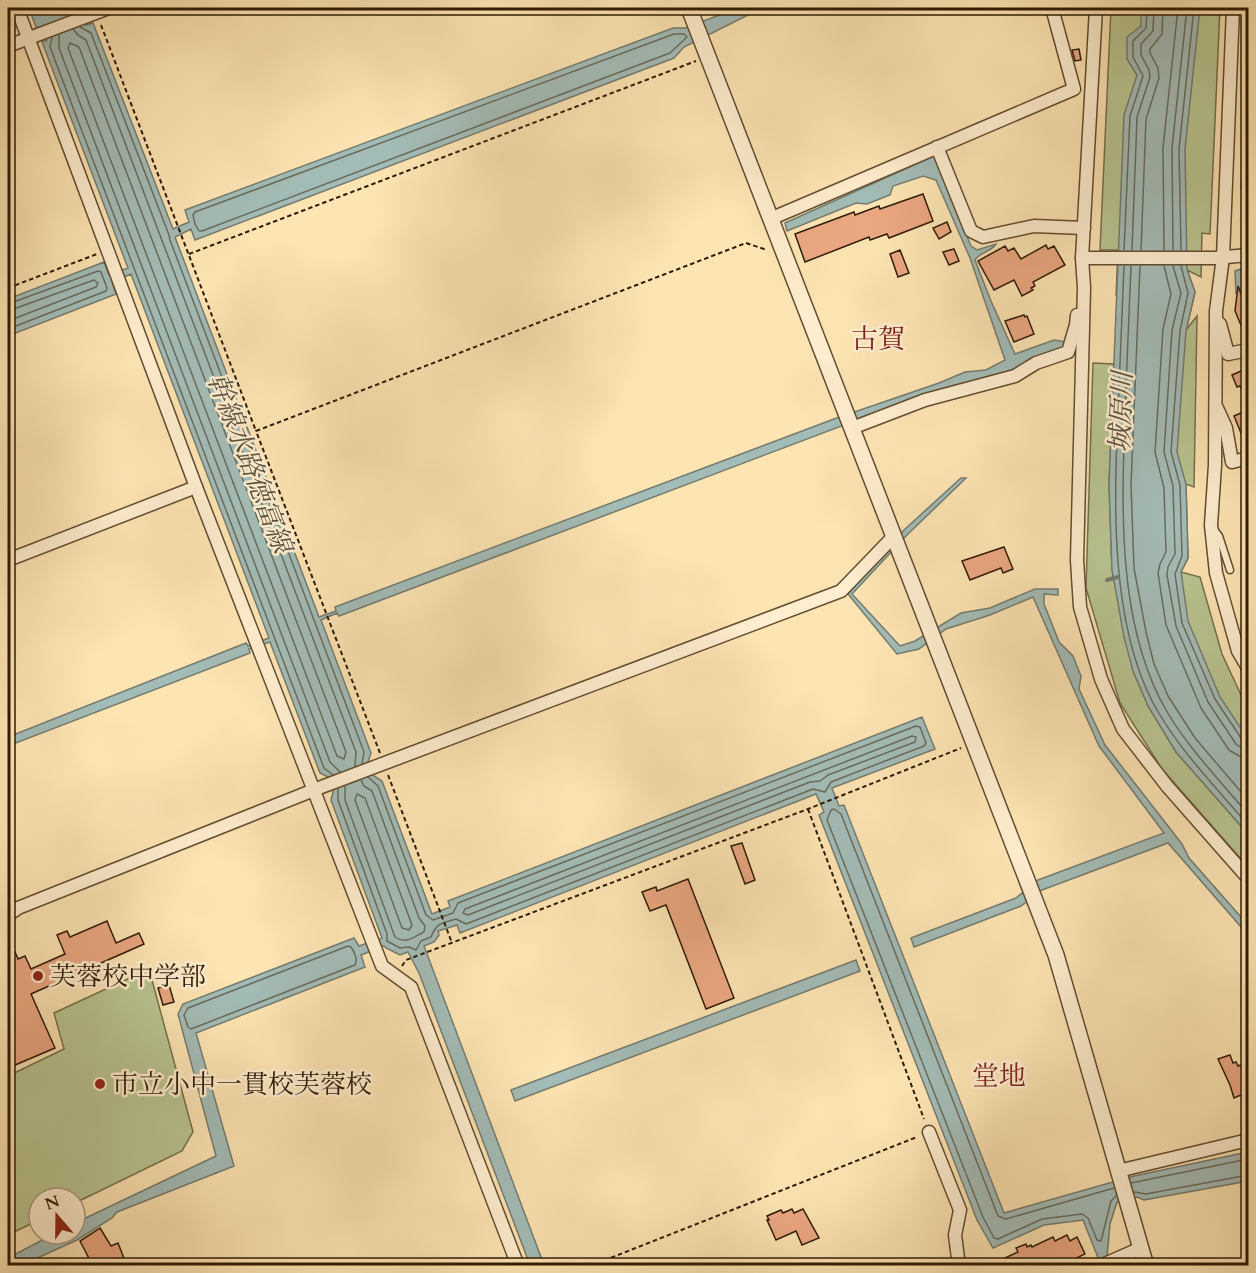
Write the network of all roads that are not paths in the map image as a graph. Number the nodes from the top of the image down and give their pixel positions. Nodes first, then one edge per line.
1 (17, 8) edge
2 (108, 8) edge
3 (689, 8) edge
4 (1052, 8) edge
5 (1233, 8) edge
6 (1094, 12) edge
7 (34, 36) junction
8 (8, 46) edge
9 (937, 147) junction
10 (770, 219) junction
11 (1084, 228) junction
12 (1248, 255) edge
13 (1085, 258) junction
14 (1219, 258) junction
15 (1084, 288) junction
16 (1216, 312) junction
17 (1248, 350) edge
18 (1215, 403) junction
19 (849, 420) junction
20 (1248, 458) edge
21 (196, 487) junction
22 (1211, 525) junction
23 (895, 540) junction
24 (8, 560) edge
25 (1230, 570) dead end
26 (1248, 668) edge
27 (319, 788) junction
28 (1248, 878) edge
29 (8, 915) edge
30 (929, 1132) road end
31 (1248, 1140) edge
32 (1119, 1174) junction
33 (1141, 1248) junction
34 (518, 1266) edge
35 (959, 1266) edge
36 (1100, 1266) edge
37 (1146, 1266) edge

1 - 7 street
2 - 7 street
3 - 10 street
4 - 9 street
5 - 14 street
6 - 11 street
7 - 8 street
7 - 21 street
9 - 10 street
9 - 11 street
10 - 19 street
11 - 13 street
12 - 14 street
13 - 14 street
13 - 15 street
14 - 16 street
15 - 19 street
15 - 28 street
16 - 17 street
16 - 18 street
18 - 20 street
18 - 22 street
19 - 23 street
21 - 24 street
21 - 27 street
22 - 25 lane
22 - 26 street
23 - 27 street
23 - 32 street
27 - 29 street
27 - 34 street
30 - 35 street
31 - 32 street
32 - 33 street
33 - 36 street
33 - 37 street

